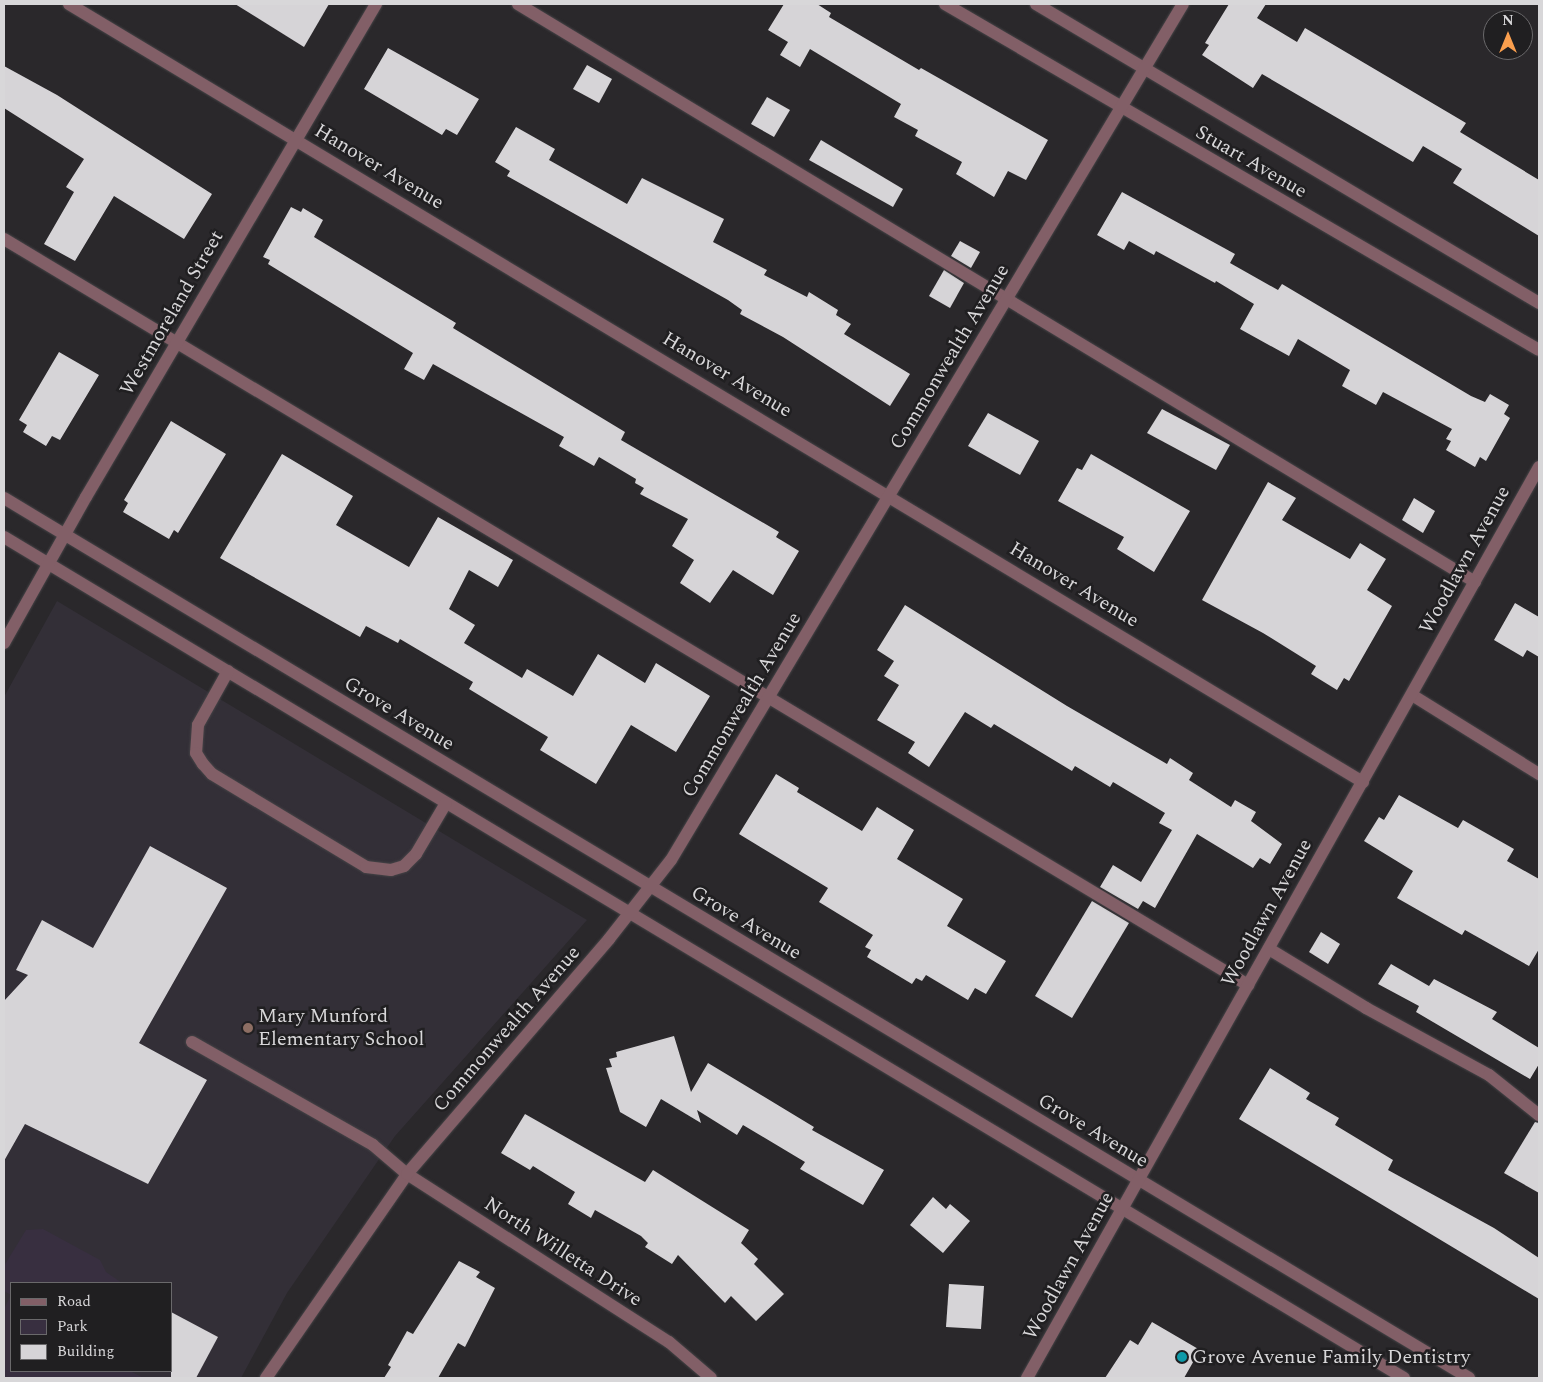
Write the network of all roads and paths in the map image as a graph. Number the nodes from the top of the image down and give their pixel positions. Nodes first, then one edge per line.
1 (69, 4) edge
2 (376, 4) edge
3 (518, 4) edge
4 (944, 4) edge
5 (1036, 4) edge
6 (1183, 4) edge
7 (1144, 66) junction
8 (1120, 108) junction
9 (295, 138) junction
10 (4, 239) edge
11 (1008, 298) junction
12 (1539, 303) edge
13 (176, 342) junction
14 (1539, 350) edge
15 (1539, 467) edge
16 (889, 494) junction
17 (4, 498) edge
18 (64, 534) junction
19 (4, 536) edge
20 (48, 563) junction
21 (1475, 582) junction
22 (4, 643) edge
23 (228, 671) junction
24 (1412, 695) junction
25 (768, 696) junction
26 (1539, 774) edge
27 (1363, 782) junction
28 (446, 802) junction
29 (650, 887) junction
30 (630, 913) junction
31 (1269, 949) junction
32 (1248, 986) junction
33 (192, 1042) dead end
34 (1539, 1115) edge
35 (407, 1174) junction
36 (1139, 1180) junction
37 (1122, 1210) junction
38 (266, 1378) edge
39 (711, 1378) edge
40 (1027, 1378) edge
41 (1404, 1378) edge
42 (1469, 1378) edge

1 - 9 street, Hanover Avenue
2 - 9 street, Westmoreland Street
3 - 11 street
4 - 8 street, Stuart Avenue
5 - 7 street, Stuart Avenue
6 - 7 street, Commonwealth Avenue
7 - 8 street, Commonwealth Avenue
7 - 12 street, Stuart Avenue
8 - 11 street, Commonwealth Avenue
8 - 14 street, Stuart Avenue
9 - 13 street, Westmoreland Street
9 - 16 street, Hanover Avenue
10 - 13 street
11 - 16 street, Commonwealth Avenue
11 - 21 street
13 - 18 street, Westmoreland Street
13 - 25 street
15 - 21 street, Woodlawn Avenue
16 - 25 street, Commonwealth Avenue
16 - 27 street, Hanover Avenue
17 - 18 street, Grove Avenue
18 - 20 street, Westmoreland Street
18 - 29 street, Grove Avenue
19 - 20 street
20 - 22 street, Westmoreland Street
20 - 23 street
21 - 24 street, Woodlawn Avenue
23 - 28 street
23 - 28 street
24 - 26 street
24 - 27 street, Woodlawn Avenue
25 - 29 street, Commonwealth Avenue
25 - 32 street
27 - 31 street, Woodlawn Avenue
28 - 30 street
29 - 30 street, Commonwealth Avenue
29 - 36 street, Grove Avenue
30 - 35 street, Commonwealth Avenue
30 - 37 street
31 - 32 street, Woodlawn Avenue
31 - 34 street
32 - 36 street, Woodlawn Avenue
33 - 35 street, North Willetta Drive
35 - 38 street, Commonwealth Avenue
35 - 39 street, North Willetta Drive
36 - 37 street, Woodlawn Avenue
36 - 42 street, Grove Avenue
37 - 40 street, Woodlawn Avenue
37 - 41 street

